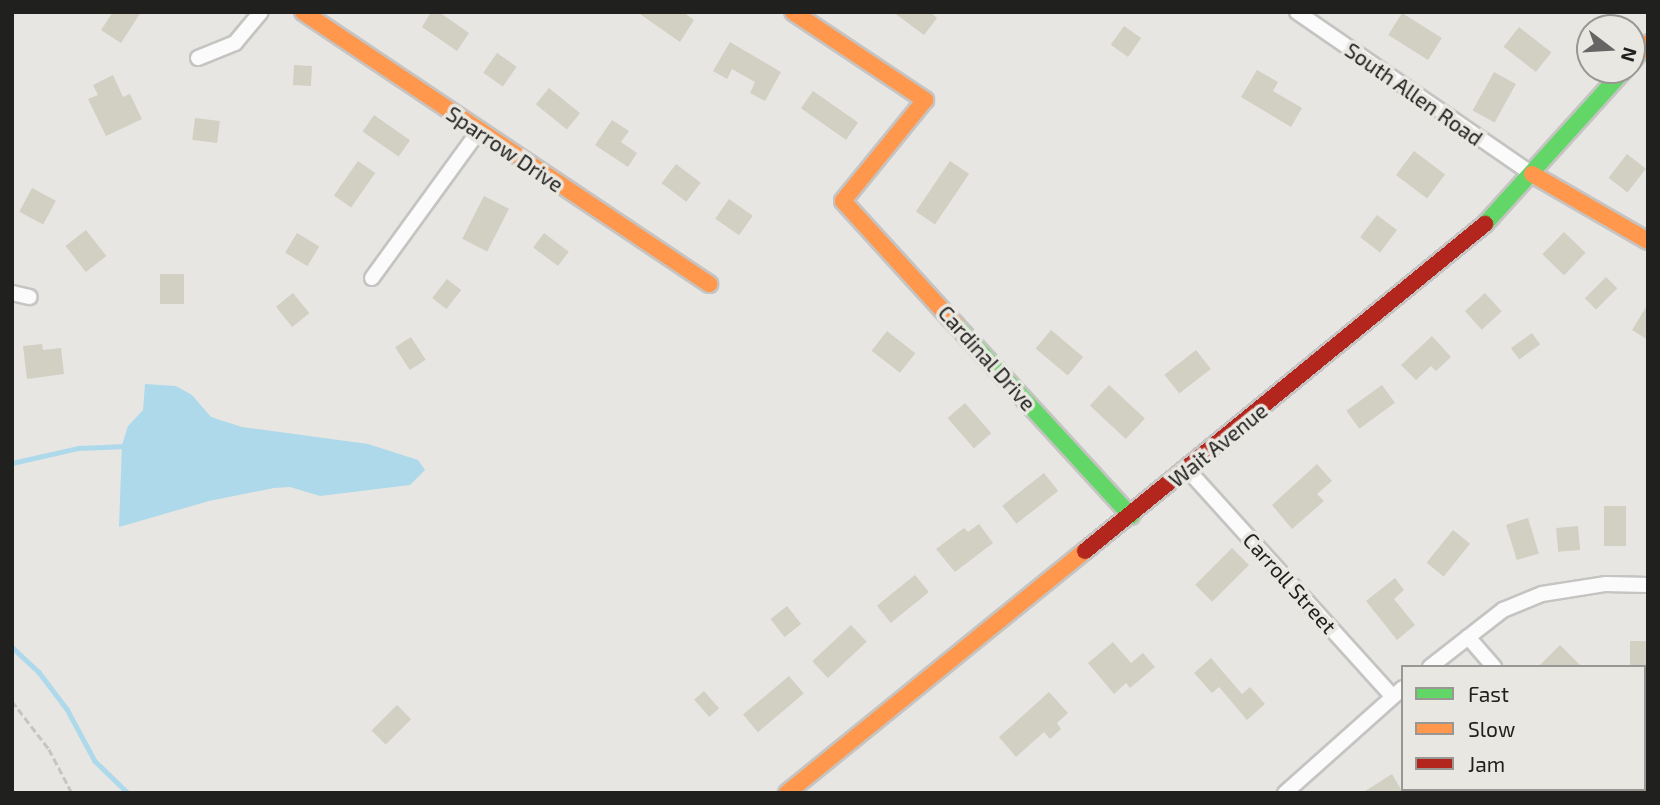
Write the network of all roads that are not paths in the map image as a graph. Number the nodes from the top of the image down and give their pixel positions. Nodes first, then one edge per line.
1 (261, 12) edge
2 (303, 12) edge
3 (793, 12) edge
4 (1297, 12) edge
5 (198, 58) dead end
6 (1612, 84) edge
7 (478, 132) junction
8 (1532, 174) junction
9 (1648, 241) edge
10 (372, 278) dead end
11 (709, 284) dead end
12 (12, 293) edge
13 (30, 296) dead end
14 (1187, 469) junction
15 (1131, 516) junction
16 (1648, 585) edge
17 (1468, 637) junction
18 (1433, 665) edge
19 (1492, 665) edge
20 (1398, 692) edge
21 (787, 793) edge
22 (1285, 793) edge

1 - 5 street
2 - 7 street, Sparrow Drive
3 - 15 street, Cardinal Drive
4 - 8 street, South Allen Road
6 - 8 street, Wait Avenue
7 - 10 street
7 - 11 street, Sparrow Drive
8 - 9 street
8 - 14 street, Wait Avenue
12 - 13 street
14 - 15 street, Wait Avenue
14 - 20 street, Carroll Street
15 - 21 street, Wait Avenue
16 - 17 street
17 - 18 street
17 - 19 street
20 - 22 street

